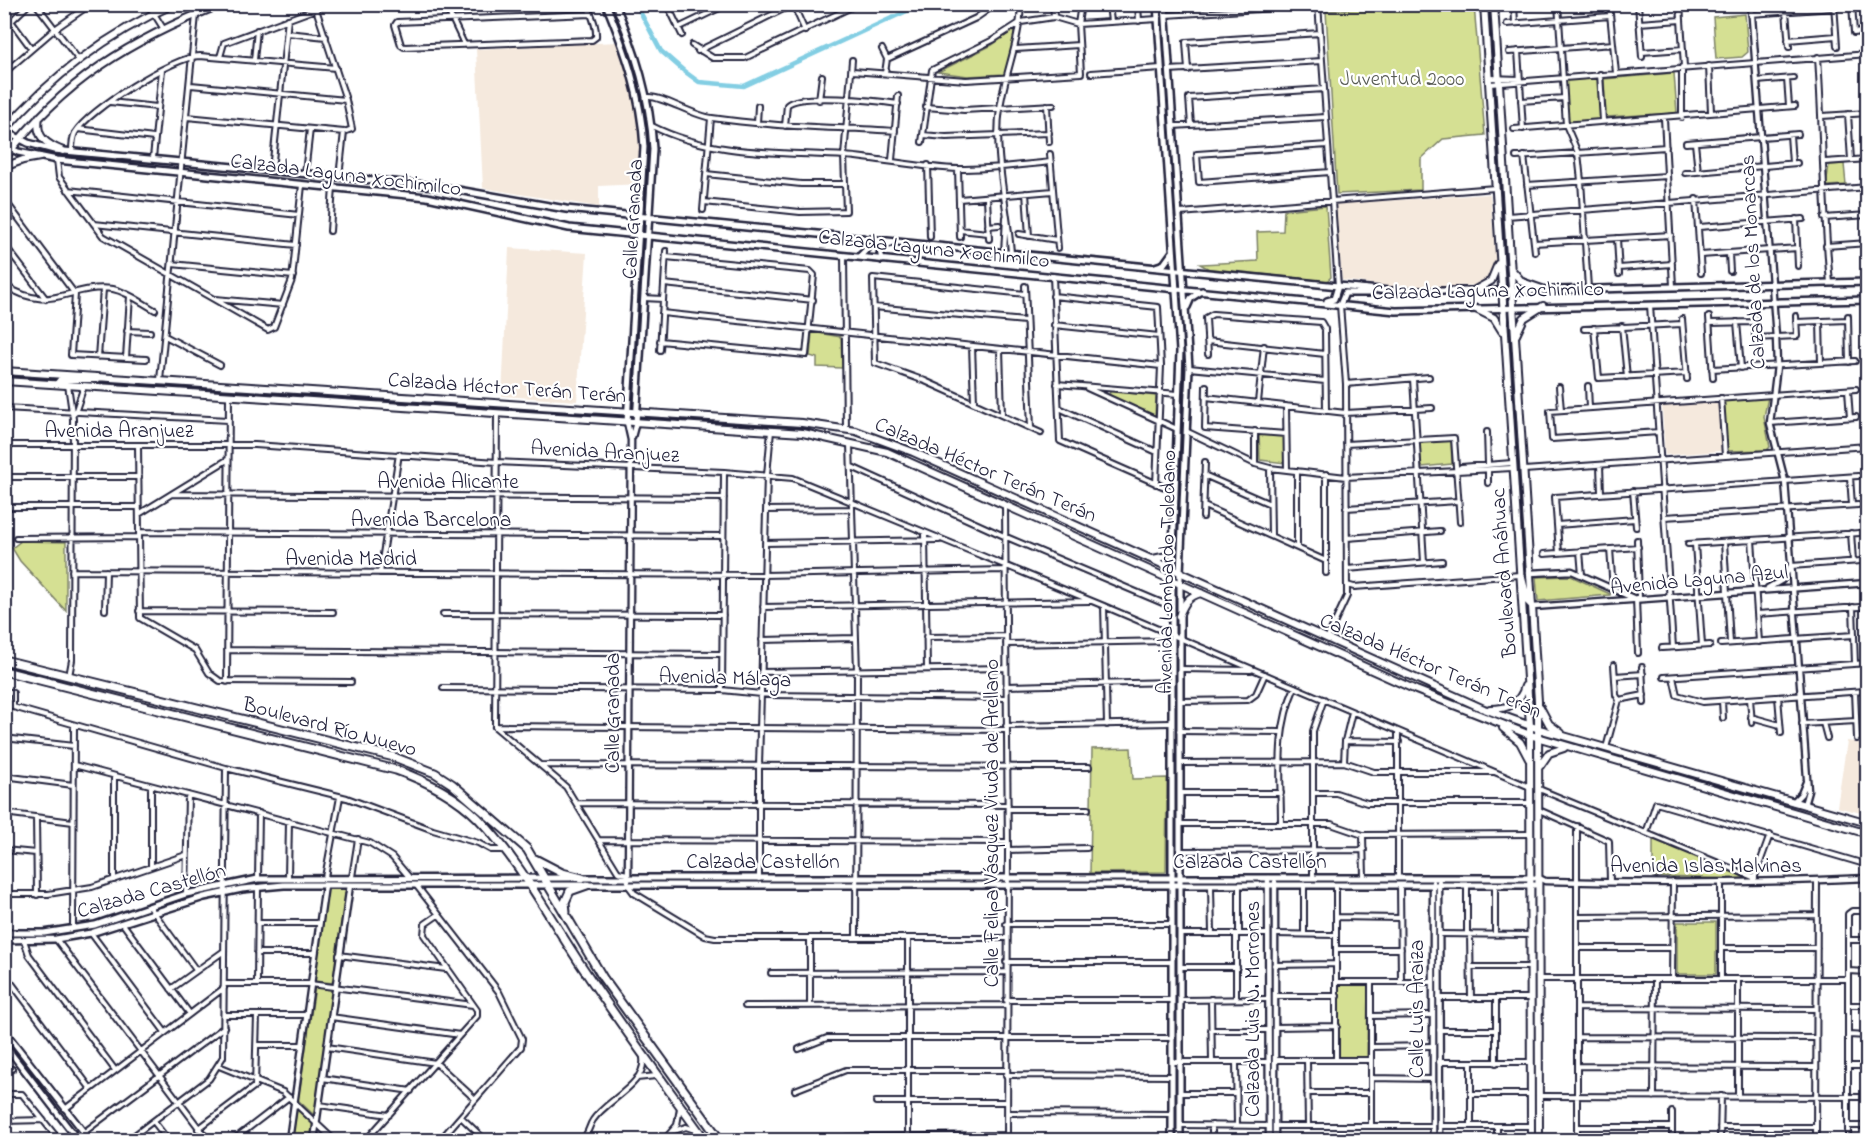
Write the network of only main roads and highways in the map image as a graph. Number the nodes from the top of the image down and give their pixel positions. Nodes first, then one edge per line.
1 (174, 4) edge
2 (222, 4) edge
3 (606, 4) edge
4 (615, 4) edge
5 (1157, 4) edge
6 (1165, 4) edge
7 (1484, 4) edge
8 (1494, 4) edge
9 (1161, 68) junction
10 (1170, 85) junction
11 (1163, 103) junction
12 (39, 117) junction
13 (1173, 125) junction
14 (5, 131) edge
15 (19, 139) junction
16 (4, 145) edge
17 (11, 150) junction
18 (63, 151) junction
19 (40, 157) junction
20 (4, 159) edge
21 (4, 167) edge
22 (321, 175) junction
23 (280, 182) junction
24 (1496, 188) junction
25 (641, 216) junction
26 (1507, 216) junction
27 (650, 217) junction
28 (639, 235) junction
29 (648, 236) junction
30 (863, 238) junction
31 (895, 242) junction
32 (1173, 249) junction
33 (858, 257) junction
34 (882, 260) junction
35 (1499, 261) junction
36 (1510, 267) junction
37 (1152, 268) junction
38 (1174, 271) junction
39 (1183, 271) junction
40 (1868, 282) edge
41 (1338, 286) junction
42 (1176, 288) junction
43 (1184, 289) junction
44 (1545, 290) junction
45 (1204, 291) junction
46 (1473, 291) junction
47 (1502, 291) junction
48 (1512, 291) junction
49 (1401, 292) junction
50 (1275, 298) junction
51 (1868, 300) edge
52 (1340, 305) junction
53 (1543, 306) junction
54 (1503, 307) junction
55 (1513, 307) junction
56 (1474, 308) junction
57 (1186, 315) junction
58 (1505, 338) junction
59 (1515, 339) junction
60 (4, 372) edge
61 (110, 378) junction
62 (4, 381) edge
63 (1507, 381) junction
64 (188, 382) junction
65 (57, 384) junction
66 (143, 390) junction
67 (1178, 394) junction
68 (1187, 399) junction
69 (628, 412) junction
70 (637, 413) junction
71 (627, 422) junction
72 (636, 422) junction
73 (1520, 428) junction
74 (1512, 466) junction
75 (1523, 469) junction
76 (1173, 543) junction
77 (1150, 559) junction
78 (1172, 570) junction
79 (1180, 573) junction
80 (1520, 575) junction
81 (1172, 579) junction
82 (1180, 582) junction
83 (1201, 593) junction
84 (1533, 607) junction
85 (1179, 616) junction
86 (1335, 654) junction
87 (4, 660) edge
88 (1386, 666) junction
89 (4, 671) edge
90 (69, 677) junction
91 (1527, 680) junction
92 (45, 683) junction
93 (1409, 687) junction
94 (1450, 695) junction
95 (1538, 701) junction
96 (1484, 709) junction
97 (1172, 723) junction
98 (1498, 724) junction
99 (1530, 726) junction
100 (1539, 729) junction
101 (1530, 735) junction
102 (1539, 738) junction
103 (1570, 738) junction
104 (1179, 745) junction
105 (1577, 750) junction
106 (1530, 763) junction
107 (1172, 768) junction
108 (1539, 769) junction
109 (1179, 793) junction
110 (1172, 802) junction
111 (1770, 805) junction
112 (1804, 805) junction
113 (1826, 821) junction
114 (1864, 822) edge
115 (1179, 824) junction
116 (1868, 834) edge
117 (534, 858) junction
118 (350, 877) junction
119 (387, 877) junction
120 (524, 878) junction
121 (546, 878) junction
122 (582, 878) junction
123 (1172, 878) junction
124 (1180, 878) junction
125 (628, 879) junction
126 (1530, 881) junction
127 (1541, 881) junction
128 (325, 885) junction
129 (387, 885) junction
130 (528, 885) junction
131 (550, 885) junction
132 (587, 885) junction
133 (1172, 886) junction
134 (1180, 886) junction
135 (567, 917) junction
136 (4, 933) edge
137 (4, 940) edge
138 (658, 1076) junction
139 (681, 1087) junction
140 (705, 1140) edge
141 (720, 1140) edge
142 (1172, 1140) edge
143 (1180, 1140) edge
144 (1531, 1140) edge
145 (1539, 1140) edge

1 - 14 main road
2 - 12 main road
3 - 25 main road, Calle Granada
4 - 27 main road, Calle Granada
5 - 9 main road, Avenida Lombardo Toledano
6 - 10 main road, Avenida Lombardo Toledano
7 - 24 main road, Boulevard Anáhuac
8 - 26 main road, Boulevard Anáhuac
9 - 10 main road
9 - 11 main road, Avenida Lombardo Toledano
10 - 13 main road, Avenida Lombardo Toledano
11 - 13 main road
11 - 32 main road, Avenida Lombardo Toledano
12 - 15 main road
12 - 18 main road
13 - 39 main road, Avenida Lombardo Toledano
14 - 15 main road, Calzada Laguna Xochimilco
15 - 17 main road
15 - 18 main road, Calzada Laguna Xochimilco
16 - 17 main road, Calzada Laguna Xochimilco
17 - 19 main road, Calzada Laguna Xochimilco
17 - 20 main road
18 - 22 main road, Calzada Laguna Xochimilco
19 - 21 main road
19 - 23 main road, Calzada Laguna Xochimilco
22 - 23 main road
22 - 25 main road, Calzada Laguna Xochimilco
23 - 28 main road, Calzada Laguna Xochimilco
24 - 26 main road
24 - 35 main road, Boulevard Anáhuac
25 - 27 main road, Calzada Laguna Xochimilco
25 - 28 main road, Calle Granada
26 - 36 main road, Boulevard Anáhuac
27 - 29 main road, Calle Granada
27 - 30 main road, Calzada Laguna Xochimilco
28 - 29 main road, Calzada Laguna Xochimilco
28 - 69 main road, Calle Granada
29 - 33 main road, Calzada Laguna Xochimilco
29 - 70 main road, Calle Granada
30 - 31 main road, Calzada Laguna Xochimilco
30 - 33 main road
31 - 34 main road
31 - 37 main road, Calzada Laguna Xochimilco
32 - 37 main road
32 - 38 main road, Avenida Lombardo Toledano
33 - 34 main road, Calzada Laguna Xochimilco
34 - 42 main road, Calzada Laguna Xochimilco
35 - 46 main road
35 - 47 main road, Boulevard Anáhuac
36 - 44 main road
36 - 48 main road, Boulevard Anáhuac
37 - 38 main road, Calzada Laguna Xochimilco
38 - 39 main road, Calzada Laguna Xochimilco
38 - 42 main road, Avenida Lombardo Toledano
39 - 41 main road, Calzada Laguna Xochimilco
39 - 43 main road, Avenida Lombardo Toledano
40 - 44 main road, Calzada Laguna Xochimilco
41 - 49 main road, Calzada Laguna Xochimilco
41 - 50 main road
42 - 43 main road, Calzada Laguna Xochimilco
42 - 67 main road, Avenida Lombardo Toledano
43 - 45 main road, Calzada Laguna Xochimilco
43 - 57 main road, Avenida Lombardo Toledano
44 - 48 main road, Calzada Laguna Xochimilco
45 - 50 main road, Calzada Laguna Xochimilco
45 - 57 main road
46 - 47 main road, Calzada Laguna Xochimilco
46 - 49 main road, Calzada Laguna Xochimilco
47 - 48 main road, Calzada Laguna Xochimilco
47 - 54 main road, Boulevard Anáhuac
48 - 55 main road, Boulevard Anáhuac
49 - 52 main road
50 - 52 main road, Calzada Laguna Xochimilco
51 - 53 main road, Calzada Laguna Xochimilco
52 - 56 main road, Calzada Laguna Xochimilco
53 - 55 main road, Calzada Laguna Xochimilco
53 - 59 main road
54 - 55 main road, Calzada Laguna Xochimilco
54 - 56 main road, Calzada Laguna Xochimilco
54 - 58 main road, Boulevard Anáhuac
55 - 59 main road, Boulevard Anáhuac
56 - 58 main road
57 - 68 main road, Avenida Lombardo Toledano
58 - 63 main road, Boulevard Anáhuac
59 - 73 main road, Boulevard Anáhuac
60 - 61 main road, Calzada Héctor Terán Terán
61 - 64 main road, Calzada Héctor Terán Terán
61 - 65 main road
62 - 65 main road, Calzada Héctor Terán Terán
63 - 73 main road
63 - 74 main road, Boulevard Anáhuac
64 - 66 main road
64 - 69 main road, Calzada Héctor Terán Terán
65 - 66 main road, Calzada Héctor Terán Terán
66 - 71 main road, Calzada Héctor Terán Terán
67 - 68 main road
67 - 76 main road, Avenida Lombardo Toledano
68 - 79 main road, Avenida Lombardo Toledano
69 - 70 main road, Calzada Héctor Terán Terán
69 - 71 main road, Calle Granada
70 - 72 main road, Calle Granada
70 - 77 main road, Calzada Héctor Terán Terán
71 - 72 main road, Calzada Héctor Terán Terán
72 - 81 main road, Calzada Héctor Terán Terán
73 - 75 main road, Boulevard Anáhuac
74 - 75 main road
74 - 80 main road, Boulevard Anáhuac
75 - 84 main road, Boulevard Anáhuac
76 - 77 main road
76 - 78 main road, Avenida Lombardo Toledano
77 - 78 main road, Calzada Héctor Terán Terán
78 - 79 main road, Calzada Héctor Terán Terán
78 - 81 main road, Avenida Lombardo Toledano
79 - 82 main road, Avenida Lombardo Toledano
79 - 88 main road, Calzada Héctor Terán Terán
80 - 84 main road
80 - 91 main road, Boulevard Anáhuac
81 - 82 main road, Calzada Héctor Terán Terán
81 - 97 main road, Avenida Lombardo Toledano
82 - 83 main road, Calzada Héctor Terán Terán
82 - 85 main road, Avenida Lombardo Toledano
83 - 85 main road
83 - 86 main road, Calzada Héctor Terán Terán
84 - 95 main road, Boulevard Anáhuac
85 - 104 main road, Avenida Lombardo Toledano
86 - 88 main road
86 - 93 main road, Calzada Héctor Terán Terán
87 - 90 highway, Boulevard Río Nuevo
88 - 94 main road, Calzada Héctor Terán Terán
89 - 92 highway, Boulevard Río Nuevo
90 - 92 highway
90 - 117 highway, Boulevard Río Nuevo
91 - 96 main road
91 - 99 main road, Boulevard Anáhuac
92 - 120 highway, Boulevard Río Nuevo
93 - 94 main road
93 - 98 main road, Calzada Héctor Terán Terán
94 - 96 main road, Calzada Héctor Terán Terán
95 - 100 main road, Boulevard Anáhuac
95 - 103 main road
96 - 99 main road, Calzada Héctor Terán Terán
97 - 104 main road
97 - 107 main road, Avenida Lombardo Toledano
98 - 101 main road, Calzada Héctor Terán Terán
98 - 106 main road
99 - 100 main road, Calzada Héctor Terán Terán
99 - 101 main road, Boulevard Anáhuac
100 - 102 main road, Boulevard Anáhuac
100 - 103 main road, Calzada Héctor Terán Terán
101 - 102 main road, Calzada Héctor Terán Terán
101 - 106 main road, Boulevard Anáhuac
102 - 105 main road, Calzada Héctor Terán Terán
102 - 108 main road, Boulevard Anáhuac
103 - 112 main road, Calzada Héctor Terán Terán
104 - 109 main road, Avenida Lombardo Toledano
105 - 108 main road
105 - 111 main road, Calzada Héctor Terán Terán
106 - 126 main road, Boulevard Anáhuac
107 - 109 main road
107 - 110 main road, Avenida Lombardo Toledano
108 - 127 main road, Boulevard Anáhuac
109 - 115 main road, Avenida Lombardo Toledano
110 - 115 main road
110 - 123 main road, Avenida Lombardo Toledano
111 - 112 main road
111 - 113 main road, Calzada Héctor Terán Terán
112 - 114 main road, Calzada Héctor Terán Terán
113 - 114 main road
113 - 116 main road, Calzada Héctor Terán Terán
115 - 124 main road, Avenida Lombardo Toledano
117 - 121 highway, Boulevard Río Nuevo
117 - 122 highway
118 - 119 main road, Calzada Castellón
118 - 128 main road
118 - 136 main road, Calzada Castellón
119 - 120 main road, Calzada Castellón
119 - 129 main road
120 - 121 main road, Calzada Castellón
120 - 130 highway, Boulevard Río Nuevo
121 - 122 main road, Calzada Castellón
121 - 131 highway, Boulevard Río Nuevo
122 - 125 main road, Calzada Castellón
123 - 124 main road, Calzada Castellón
123 - 125 main road, Calzada Castellón
123 - 133 main road, Avenida Lombardo Toledano
124 - 126 main road, Calzada Castellón
124 - 134 main road, Avenida Lombardo Toledano
125 - 132 main road, Calzada Castellón
125 - 133 main road, Calzada Castellón
126 - 127 main road
126 - 134 main road, Calzada Castellón
126 - 144 main road, Boulevard Anáhuac
127 - 145 main road, Boulevard Anáhuac
128 - 129 main road, Calzada Castellón
128 - 137 main road, Calzada Castellón
129 - 130 main road, Calzada Castellón
130 - 131 main road, Calzada Castellón
130 - 138 highway, Boulevard Río Nuevo
131 - 132 main road, Calzada Castellón
131 - 135 highway, Boulevard Río Nuevo
132 - 135 highway
133 - 134 main road, Calzada Castellón
133 - 142 main road, Avenida Lombardo Toledano
134 - 143 main road, Avenida Lombardo Toledano
135 - 139 highway, Boulevard Río Nuevo
138 - 139 highway
138 - 140 highway, Boulevard Río Nuevo
139 - 141 highway, Boulevard Río Nuevo

